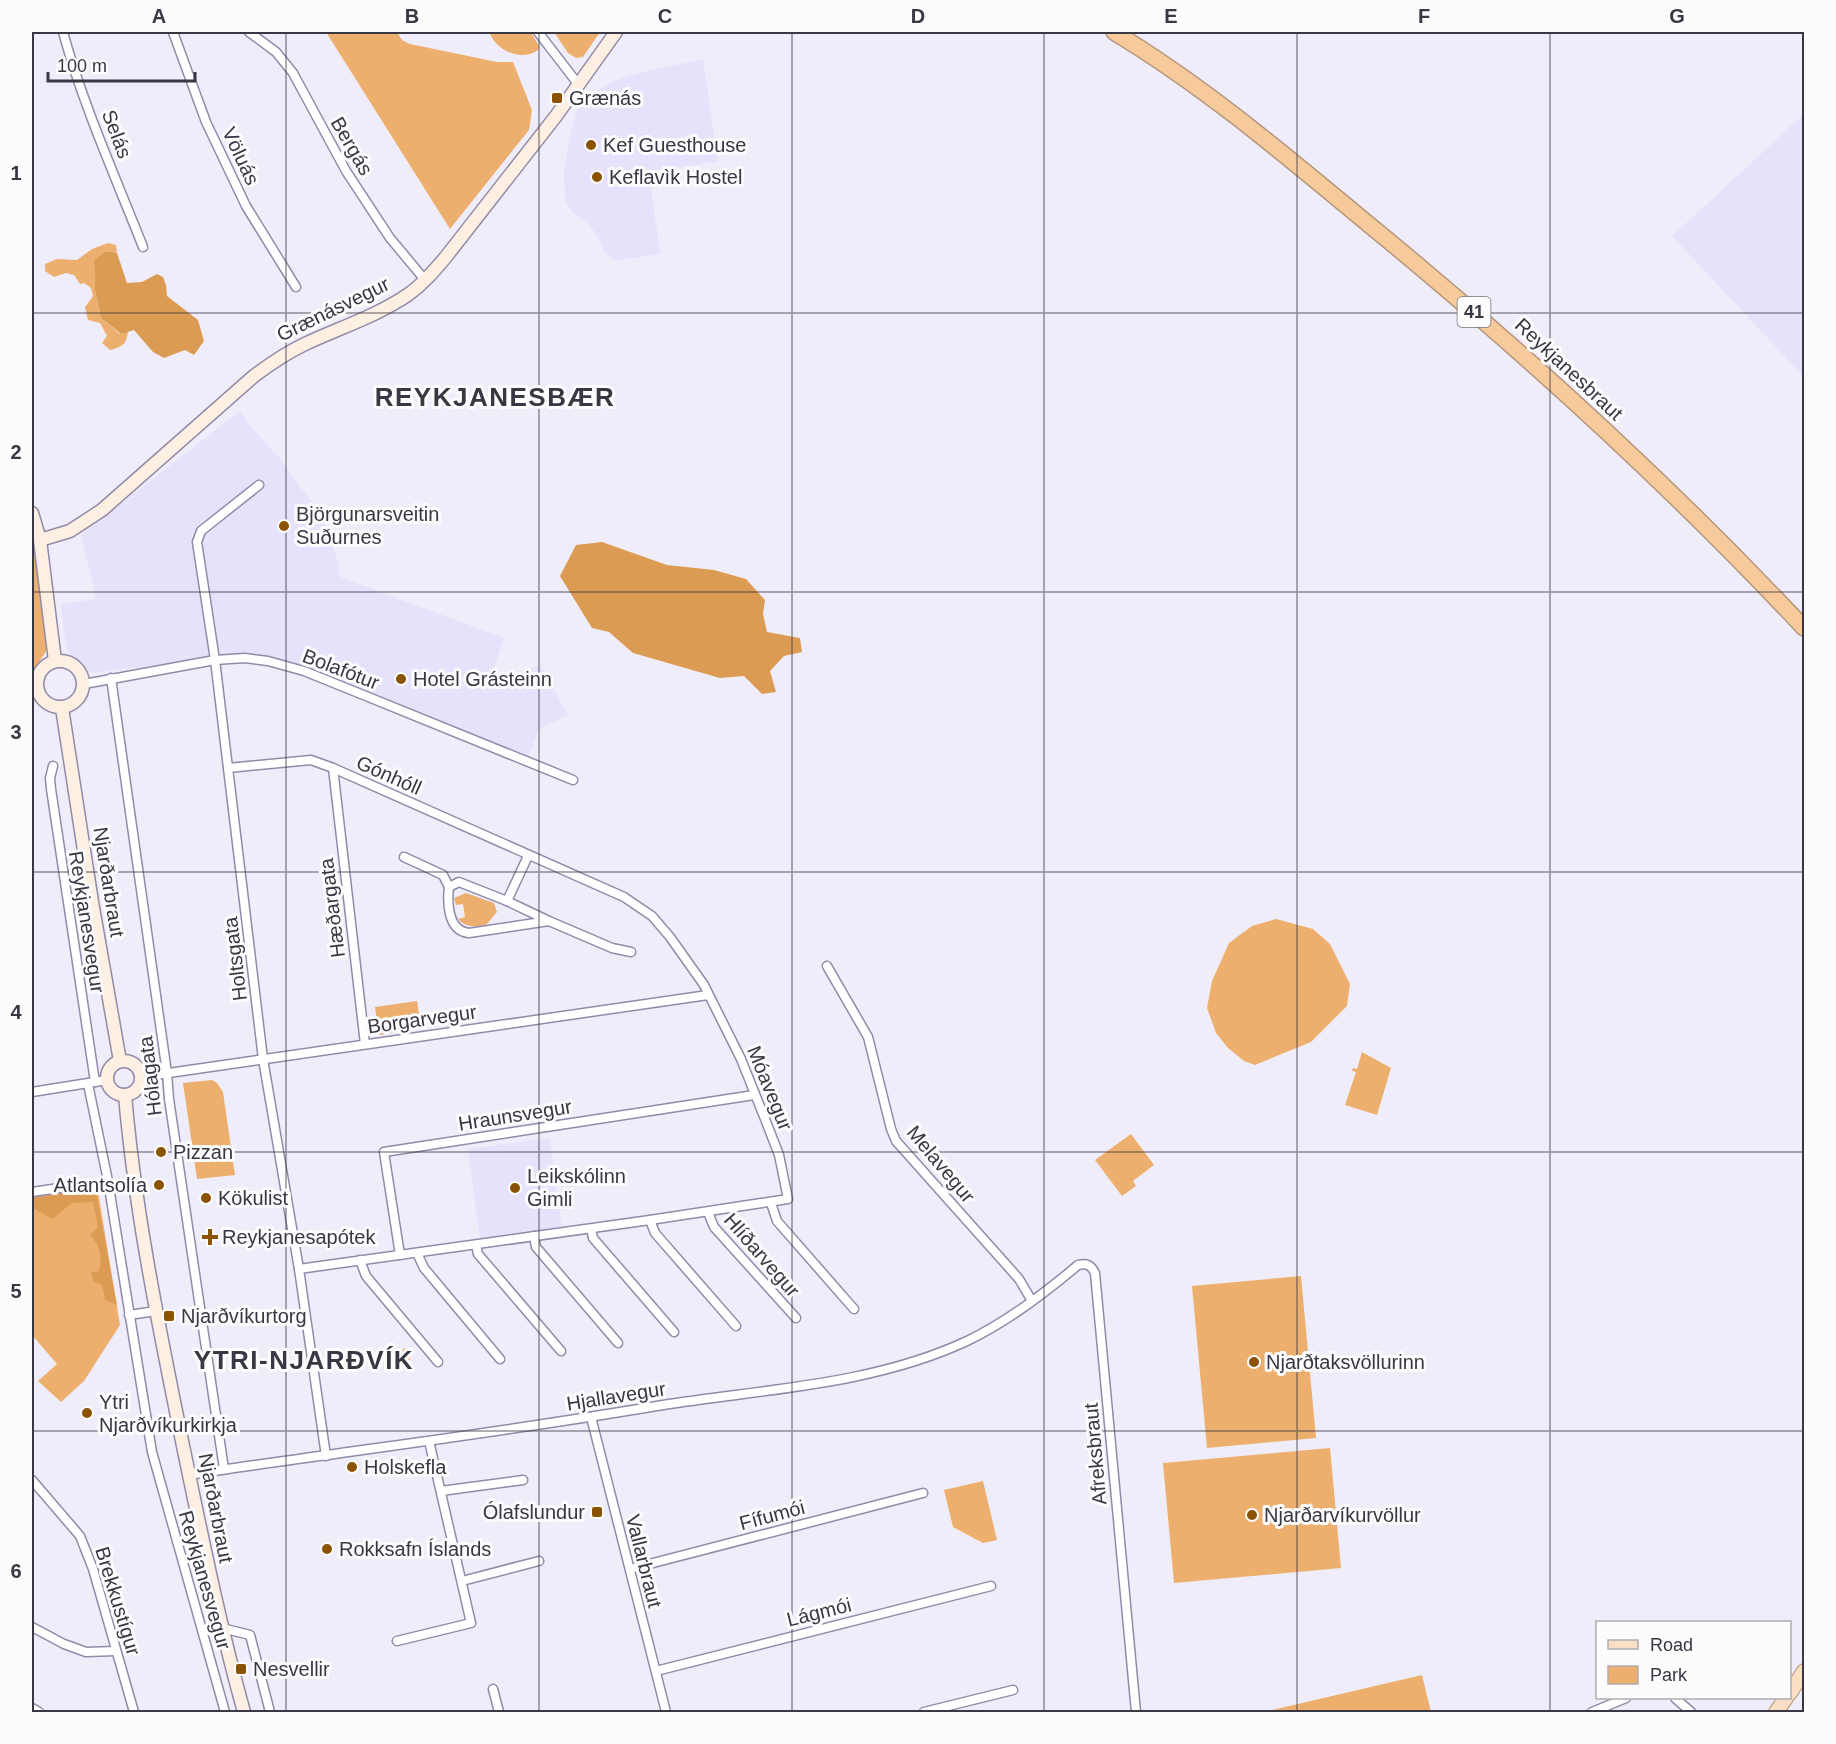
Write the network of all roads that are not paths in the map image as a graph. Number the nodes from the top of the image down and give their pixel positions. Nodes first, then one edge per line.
1 (63, 32) edge
2 (173, 32) edge
3 (249, 32) edge
4 (538, 32) edge
5 (616, 32) edge
6 (1114, 32) edge
7 (578, 84) junction
8 (143, 247) dead end
9 (425, 280) junction
10 (296, 287) dead end
11 (259, 485) dead end
12 (32, 513) edge
13 (40, 540) junction
14 (1804, 628) edge
15 (215, 660) junction
16 (55, 661) junction
17 (111, 678) junction
18 (84, 684) junction
19 (34, 691) edge
20 (62, 708) junction
21 (53, 766) dead end
22 (228, 768) junction
23 (333, 768) junction
24 (573, 780) dead end
25 (528, 856) junction
26 (404, 857) dead end
27 (449, 887) junction
28 (507, 901) junction
29 (549, 921) junction
30 (631, 952) dead end
31 (826, 966) dead end
32 (708, 994) junction
33 (365, 1044) junction
34 (263, 1059) junction
35 (120, 1061) junction
36 (167, 1073) junction
37 (141, 1077) junction
38 (97, 1082) junction
39 (32, 1092) edge
40 (125, 1095) junction
41 (754, 1095) junction
42 (66, 1187) dead end
43 (32, 1192) edge
44 (788, 1198) joint
45 (771, 1203) junction
46 (708, 1212) junction
47 (650, 1220) junction
48 (591, 1228) junction
49 (534, 1236) junction
50 (476, 1245) junction
51 (417, 1253) junction
52 (400, 1255) junction
53 (360, 1260) junction
54 (299, 1269) junction
55 (1032, 1301) junction
56 (854, 1309) dead end
57 (156, 1311) junction
58 (129, 1315) junction
59 (796, 1318) dead end
60 (736, 1326) dead end
61 (674, 1332) dead end
62 (618, 1343) dead end
63 (561, 1351) dead end
64 (500, 1359) dead end
65 (438, 1362) dead end
66 (591, 1417) junction
67 (429, 1441) junction
68 (326, 1455) junction
69 (224, 1469) junction
70 (189, 1475) junction
71 (32, 1480) edge
72 (523, 1480) dead end
73 (441, 1491) junction
74 (923, 1493) dead end
75 (539, 1561) dead end
76 (630, 1569) junction
77 (462, 1581) junction
78 (991, 1586) dead end
79 (32, 1627) edge
80 (222, 1628) junction
81 (397, 1641) dead end
82 (116, 1651) junction
83 (656, 1671) junction
84 (1804, 1671) edge
85 (493, 1689) dead end
86 (1012, 1690) dead end
87 (1791, 1691) edge
88 (1624, 1699) edge
89 (1676, 1699) edge
90 (1785, 1699) edge
91 (32, 1708) edge
92 (39, 1713) edge
93 (134, 1713) edge
94 (225, 1713) edge
95 (244, 1713) edge
96 (270, 1713) edge
97 (499, 1713) edge
98 (666, 1713) edge
99 (924, 1713) edge
100 (1136, 1713) edge
101 (1592, 1713) edge
102 (1691, 1713) edge
103 (1776, 1713) edge

1 - 8 street, Selás
2 - 10 street, Völuás
3 - 9 street, Bergás
4 - 7 street
5 - 7 main road, Grænásvegur
6 - 14 highway, Reykjanesbraut / 41
7 - 9 main road, Grænásvegur
9 - 13 main road, Grænásvegur
11 - 15 street, Holtsgata
12 - 13 main road
13 - 16 main road
15 - 17 street, Bolafótur
15 - 22 street, Holtsgata
15 - 24 street, Bolafótur
16 - 18 main road
16 - 19 main road
17 - 18 street, Bolafótur
17 - 36 street, Hólagata
18 - 20 main road
19 - 20 main road
20 - 35 main road, Njarðarbraut
21 - 38 street, Reykjanesvegur
22 - 23 street, Gónhóll
22 - 34 street, Holtsgata
23 - 25 street, Gónhóll
23 - 33 street, Hæðargata
25 - 28 street
25 - 32 street, Gónhóll
26 - 27 street
27 - 28 street
27 - 29 street
28 - 29 street
29 - 30 street
31 - 55 street, Melavegur
32 - 33 street, Borgarvegur
32 - 41 street, Móavegur
33 - 34 street, Borgarvegur
34 - 36 street, Borgarvegur
34 - 54 street, Holtsgata
35 - 37 main road
35 - 38 main road
36 - 37 street, Borgarvegur
36 - 69 street, Hólagata
37 - 40 main road
38 - 39 street
38 - 40 main road
38 - 58 street, Reykjanesvegur
40 - 57 main road, Njarðarbraut
41 - 44 street, Móavegur
41 - 52 street, Hraunsvegur
42 - 43 street
44 - 45 street, Hlíðarvegur
45 - 46 street, Hlíðarvegur
45 - 56 street, Hlíðarvegur
46 - 47 street, Hlíðarvegur
46 - 59 street, Hlíðarvegur
47 - 48 street, Hlíðarvegur
47 - 60 street
48 - 49 street, Hlíðarvegur
48 - 61 street
49 - 50 street, Hlíðarvegur
49 - 62 street
50 - 51 street, Hlíðarvegur
50 - 63 street
51 - 52 street, Hlíðarvegur
51 - 64 street
52 - 53 street, Hlíðarvegur
53 - 54 street, Hlíðarvegur
53 - 65 street
54 - 68 street, Holtsgata
55 - 66 street, Hjallavegur
55 - 100 street, Afreksbraut
57 - 58 street
57 - 70 main road, Njarðarbraut
58 - 94 street, Reykjanesvegur
66 - 67 street, Hjallavegur
66 - 76 street, Vallarbraut
67 - 68 street, Hjallavegur
67 - 73 street
68 - 69 street, Hjallavegur
69 - 70 street, Hjallavegur
70 - 80 main road, Njarðarbraut
71 - 82 street, Brekkustígur
72 - 73 street
73 - 77 street
74 - 76 street, Fífumói
75 - 77 street
76 - 83 street, Vallarbraut
77 - 81 street
78 - 83 street, Lágmói
79 - 82 street
80 - 95 main road, Njarðarbraut
80 - 96 street
82 - 93 street, Brekkustígur
83 - 98 street, Vallarbraut
84 - 87 main road
85 - 97 street
86 - 99 street
88 - 101 street
89 - 102 street
90 - 103 main road
91 - 92 street

